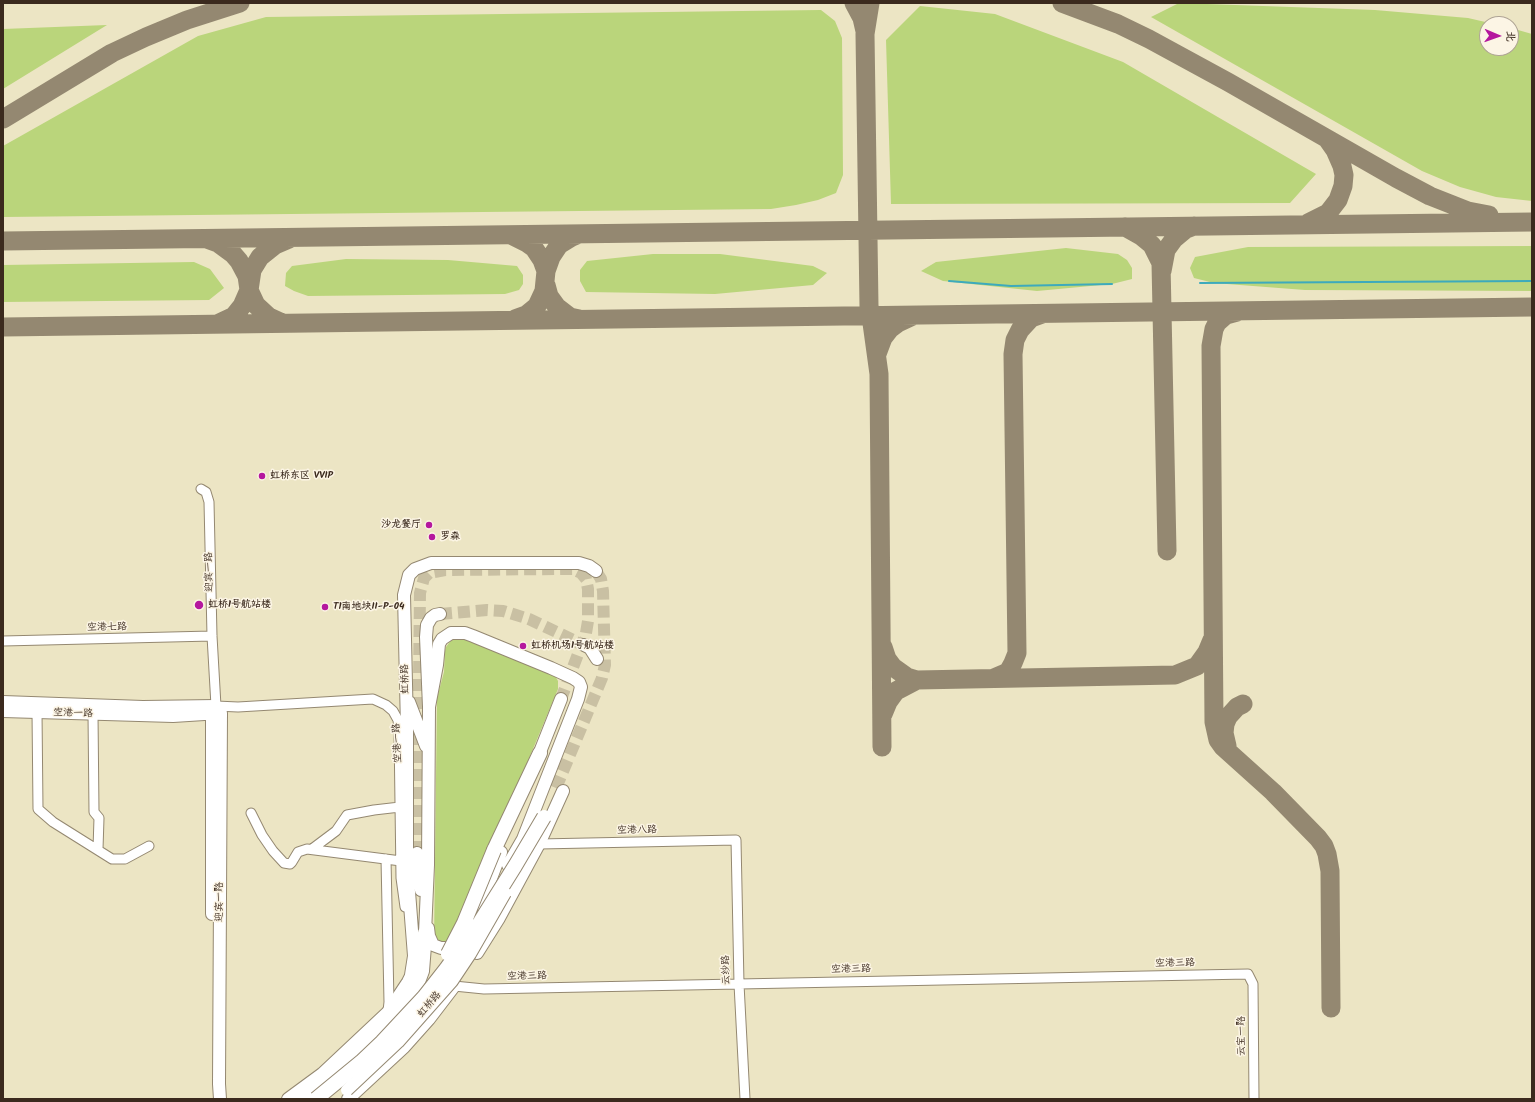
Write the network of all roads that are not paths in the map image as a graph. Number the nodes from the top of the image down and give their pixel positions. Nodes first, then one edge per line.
1 (201, 489) dead end
2 (596, 571) dead end
3 (440, 614) tunnel mouth
4 (212, 636) junction
5 (3, 641) edge
6 (584, 645) tunnel mouth
7 (597, 659) dead end
8 (406, 695) junction
9 (561, 699) tunnel mouth
10 (3, 702) edge
11 (429, 707) junction
12 (3, 711) edge
13 (216, 711) junction
14 (36, 712) junction
15 (93, 714) junction
16 (428, 752) junction
17 (540, 753) junction
18 (550, 769) junction
19 (400, 807) junction
20 (251, 814) dead end
21 (544, 817) junction
22 (736, 840) joint
23 (539, 844) junction
24 (149, 846) dead end
25 (98, 849) junction
26 (312, 849) junction
27 (417, 853) tunnel mouth
28 (386, 859) junction
29 (401, 861) junction
30 (426, 915) junction
31 (419, 933) junction
32 (468, 935) junction
33 (1248, 974) joint
34 (410, 979) junction
35 (739, 984) junction
36 (454, 986) junction
37 (388, 1012) junction
38 (402, 1020) junction
39 (378, 1036) junction
40 (348, 1095) edge
41 (212, 1099) edge
42 (220, 1099) edge
43 (288, 1099) edge
44 (304, 1099) edge
45 (316, 1099) edge
46 (326, 1099) edge
47 (337, 1099) edge
48 (745, 1099) edge
49 (1254, 1099) edge

1 - 4 street, 迎宾一路
2 - 8 main road, 虹桥路
3 - 11 main road, 虹桥路
4 - 5 street, 空港七路
4 - 13 street, 迎宾一路
6 - 7 main road
8 - 16 main road
8 - 31 main road, 虹桥路
9 - 17 main road
10 - 13 main road, 空港一路
11 - 16 main road, 虹桥路
11 - 18 main road
12 - 14 main road, 空港一路
13 - 15 main road, 空港一路
13 - 19 street, 空港一路
13 - 41 main road, 迎宾一路
13 - 42 main road, 迎宾一路
14 - 15 main road, 空港一路
14 - 25 street
15 - 25 street
16 - 30 main road, 虹桥路
17 - 32 main road
17 - 38 highway, bridge
18 - 23 main road
18 - 32 main road
19 - 26 street
19 - 29 street, 空港一路
20 - 26 street
21 - 23 main road, 虹桥路
21 - 38 highway, bridge
21 - 40 main road, 虹桥路, bridge
22 - 23 street, 空港八路
22 - 35 street, 云纱路
23 - 36 main road, 虹桥路
24 - 25 street
26 - 28 street
27 - 31 main road
28 - 29 street
28 - 37 street
29 - 31 street, 空港一路
30 - 31 main road, 虹桥路
30 - 32 main road
31 - 34 main road, 虹桥路
31 - 39 highway
32 - 46 main road
33 - 35 street, 空港三路
33 - 49 street, 云宝一路
34 - 37 main road, 虹桥路
34 - 39 highway
35 - 36 street, 空港三路
35 - 48 street, 云纱路
36 - 40 main road, 虹桥路
37 - 43 main road, 虹桥路
38 - 45 highway, bridge
39 - 44 highway
40 - 47 main road, 虹桥路

